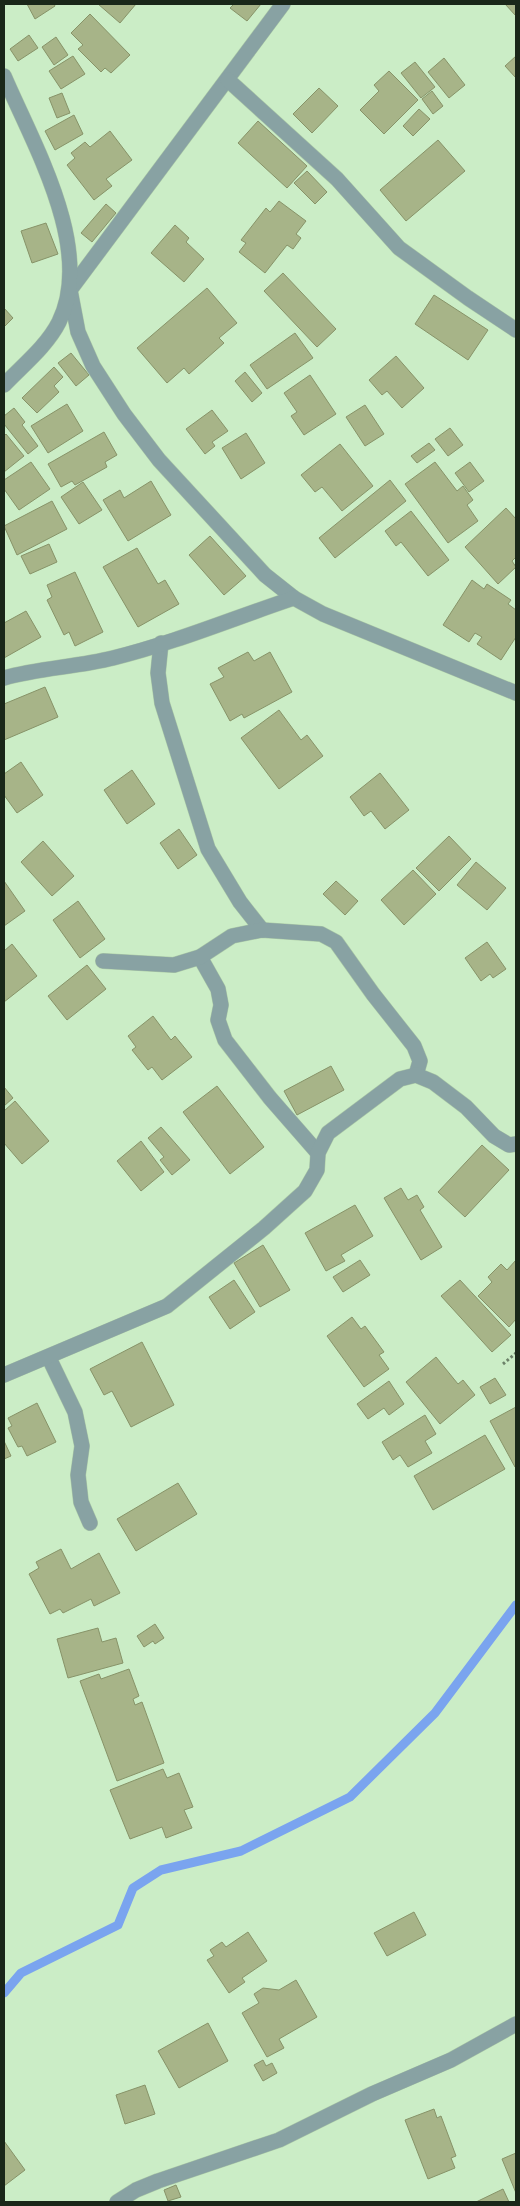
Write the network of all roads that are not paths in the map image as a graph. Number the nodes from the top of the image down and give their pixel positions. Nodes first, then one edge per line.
1 (283, 4) edge
2 (4, 78) edge
3 (228, 80) junction
4 (70, 290) junction
5 (516, 330) edge
6 (4, 385) edge
7 (294, 598) junction
8 (161, 643) junction
9 (4, 678) edge
10 (516, 693) edge
11 (262, 930) junction
12 (200, 957) junction
13 (103, 961) dead end
14 (416, 1075) junction
15 (516, 1144) edge
16 (318, 1153) junction
17 (49, 1358) junction
18 (4, 1375) edge
19 (90, 1523) dead end
20 (516, 2024) edge
21 (117, 2202) edge

1 - 3 street
2 - 4 street
3 - 4 street
3 - 5 street
4 - 6 street
4 - 7 street
7 - 8 street
7 - 10 street
8 - 9 street
8 - 11 street
11 - 12 street
11 - 14 street
12 - 13 street
12 - 16 street
14 - 15 street
14 - 16 street
16 - 17 street
17 - 18 street
17 - 19 street
20 - 21 street

